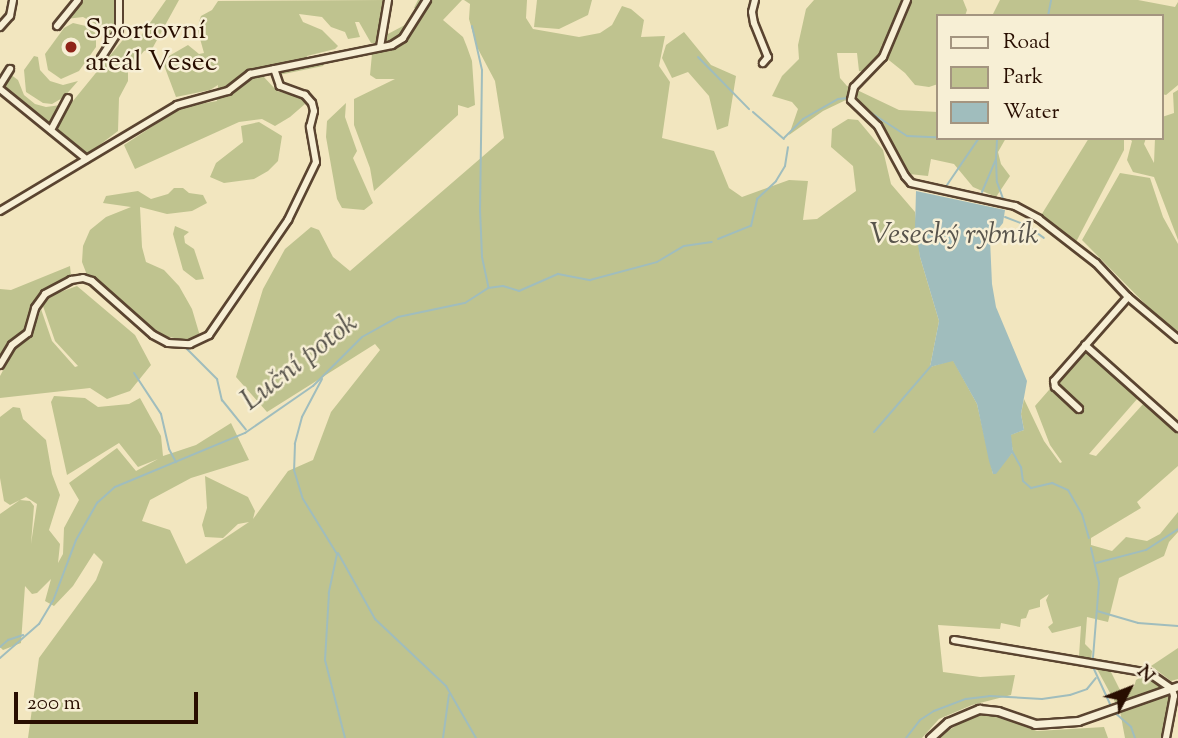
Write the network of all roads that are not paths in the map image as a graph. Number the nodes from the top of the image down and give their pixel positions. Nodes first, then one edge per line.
1 (13, 0) edge
2 (78, 0) edge
3 (119, 0) edge
4 (388, 0) edge
5 (427, 0) edge
6 (755, 0) edge
7 (906, 0) edge
8 (57, 26) dead end
9 (0, 27) edge
10 (380, 47) junction
11 (101, 58) dead end
12 (763, 63) dead end
13 (10, 69) dead end
14 (274, 69) junction
15 (0, 87) edge
16 (68, 98) dead end
17 (51, 130) junction
18 (86, 159) junction
19 (0, 211) edge
20 (1128, 297) junction
21 (1178, 340) edge
22 (1085, 345) junction
23 (0, 365) edge
24 (1079, 409) dead end
25 (1178, 428) edge
26 (954, 640) dead end
27 (1175, 688) edge
28 (930, 738) edge
29 (1166, 738) edge

1 - 9 street
2 - 8 street
3 - 11 street
4 - 10 street
5 - 10 street
6 - 12 street
7 - 20 street
10 - 14 street
13 - 15 street
14 - 18 street
14 - 23 street
15 - 17 street
16 - 17 street
17 - 18 street
18 - 19 street
20 - 21 street
20 - 22 street
22 - 24 street
22 - 25 street
26 - 27 street
27 - 28 street
27 - 29 street

